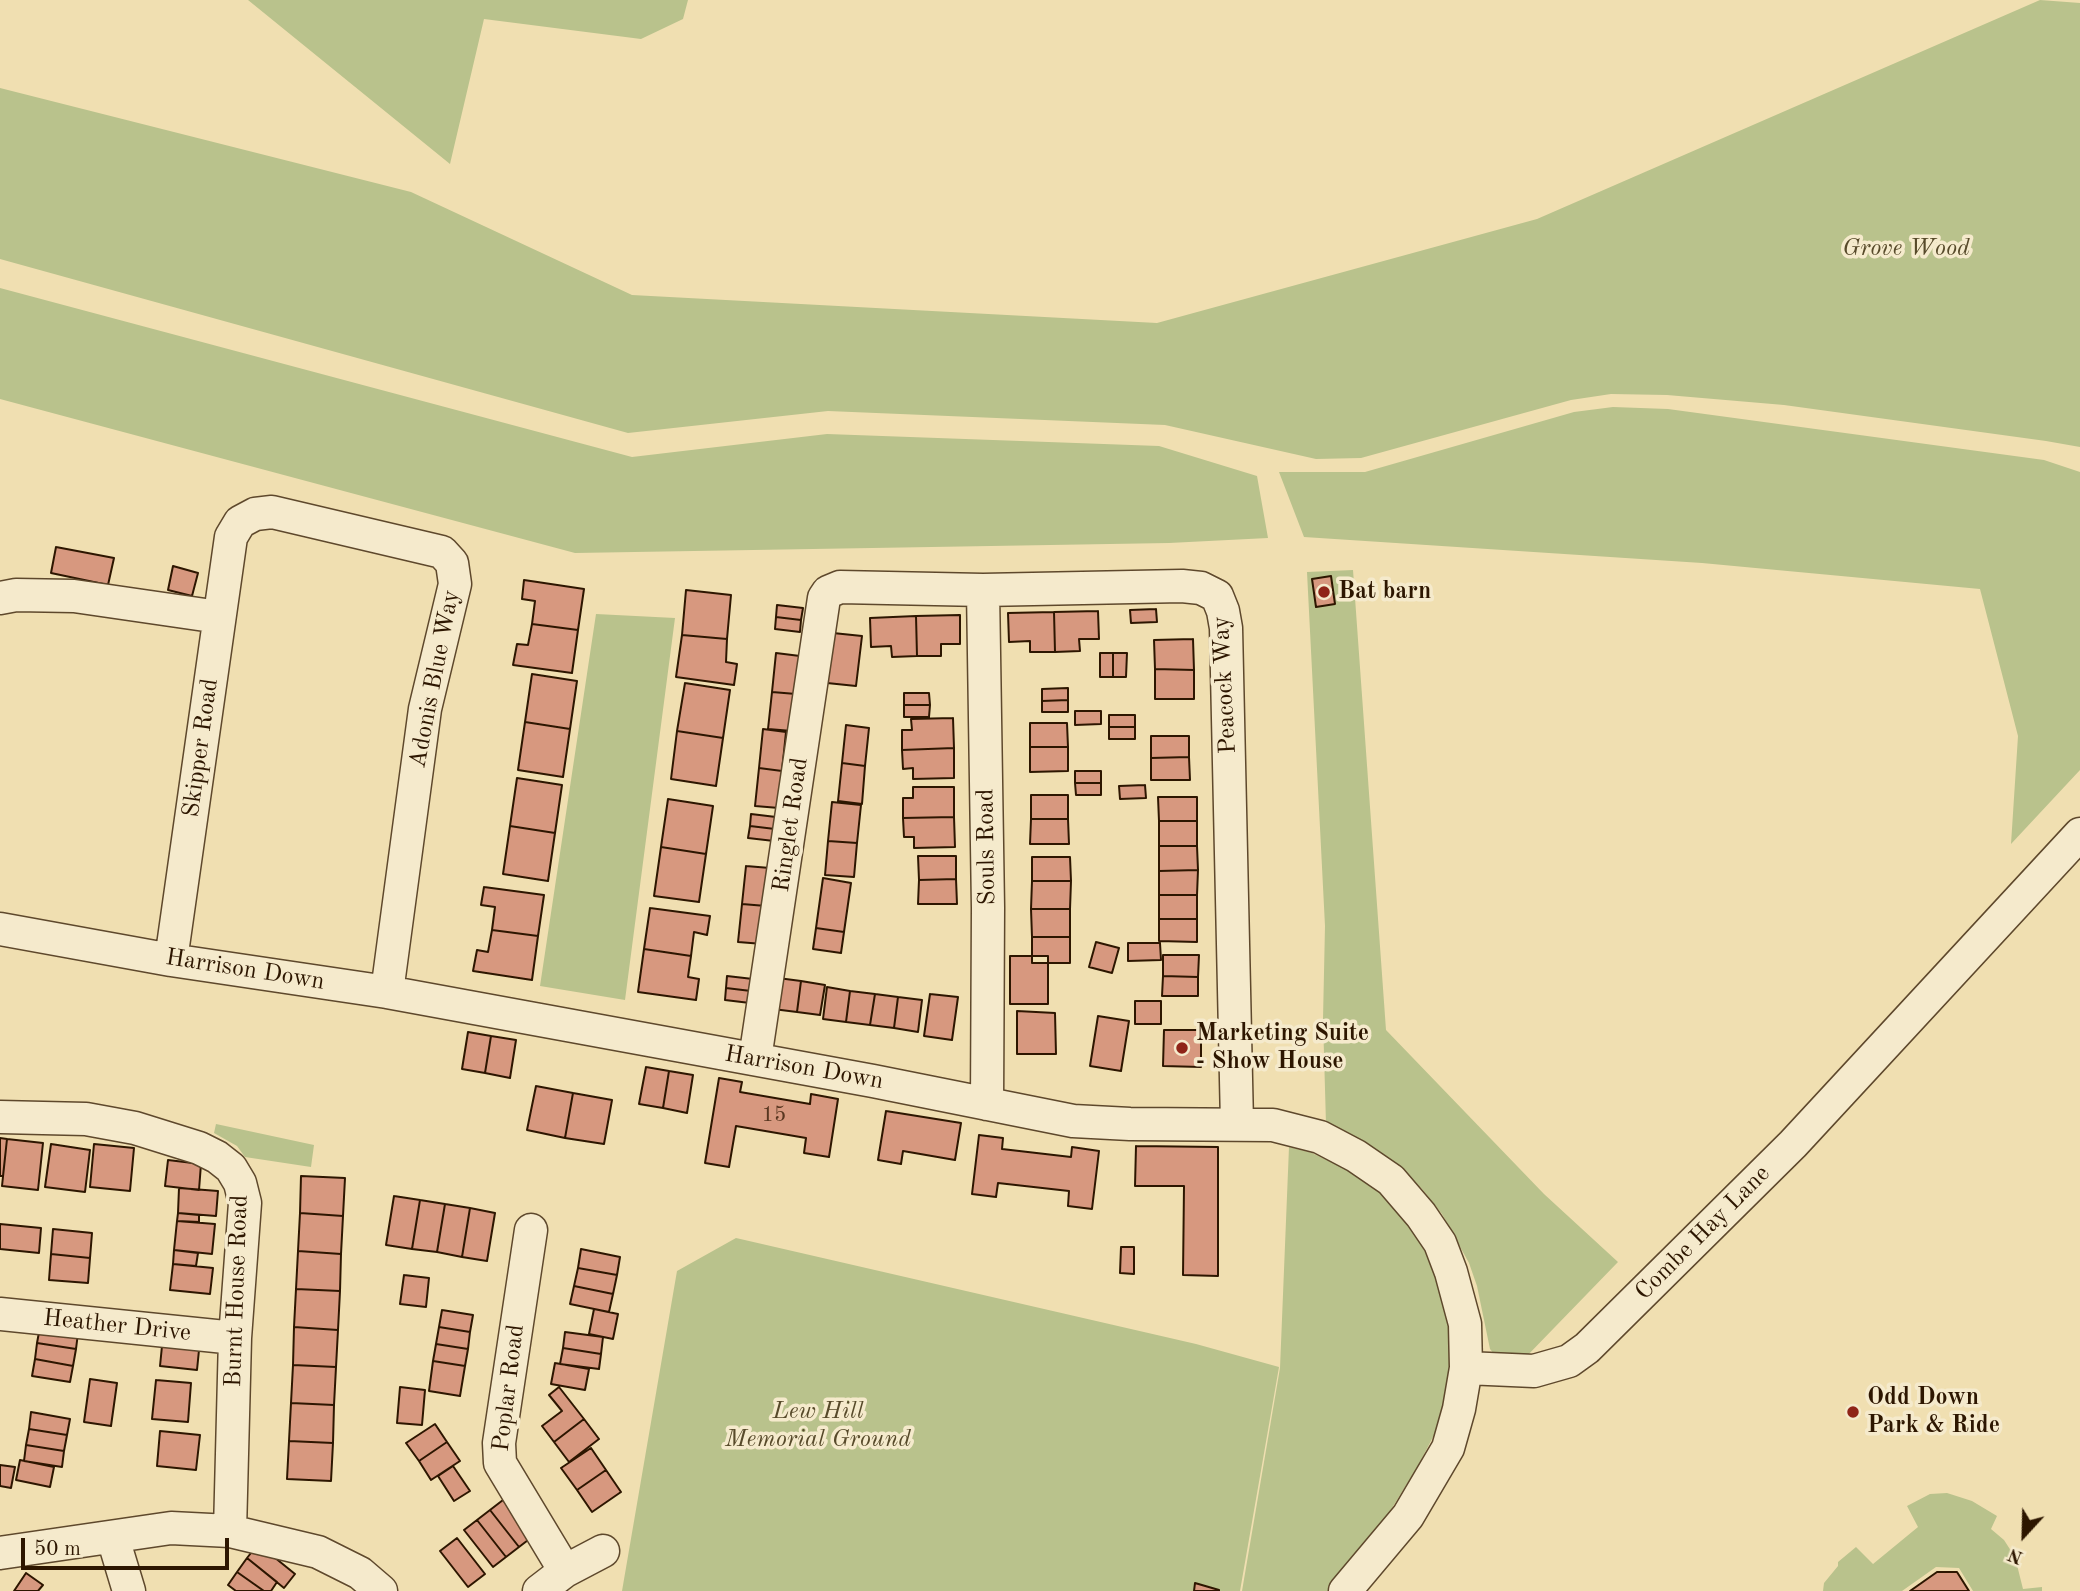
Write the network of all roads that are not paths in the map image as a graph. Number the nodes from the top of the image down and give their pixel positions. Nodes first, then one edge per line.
1 (231, 537) joint
2 (984, 590) junction
3 (828, 592) joint
4 (0, 598) edge
5 (219, 617) junction
6 (2080, 834) edge
7 (0, 929) edge
8 (171, 960) junction
9 (387, 992) junction
10 (755, 1059) junction
11 (987, 1104) junction
12 (0, 1117) edge
13 (1237, 1124) junction
14 (531, 1230) dead end
15 (0, 1314) edge
16 (234, 1338) junction
17 (1466, 1368) junction
18 (230, 1531) junction
19 (113, 1538) junction
20 (603, 1551) dead end
21 (0, 1553) edge
22 (565, 1571) junction
23 (129, 1591) edge
24 (381, 1591) edge
25 (539, 1591) edge
26 (1345, 1591) edge

1 - 5 street, Skipper Road
1 - 9 street, Adonis Blue Way
2 - 3 street, Peacock Way
2 - 11 street, Souls Road
2 - 13 street, Peacock Way
3 - 10 street, Ringlet Road
4 - 5 street
5 - 8 street, Skipper Road
6 - 17 street, Combe Hay Lane
7 - 8 street, Harrison Down
8 - 9 street, Harrison Down
9 - 10 street, Harrison Down
10 - 11 street, Harrison Down
11 - 13 street, Harrison Down
12 - 16 street, Burnt House Road
13 - 17 street, Harrison Down
14 - 22 street, Poplar Road
15 - 16 street, Heather Drive
16 - 18 street, Burnt House Road
17 - 26 street
18 - 19 street
18 - 24 street
19 - 21 street
19 - 23 street
20 - 22 street
22 - 25 street

